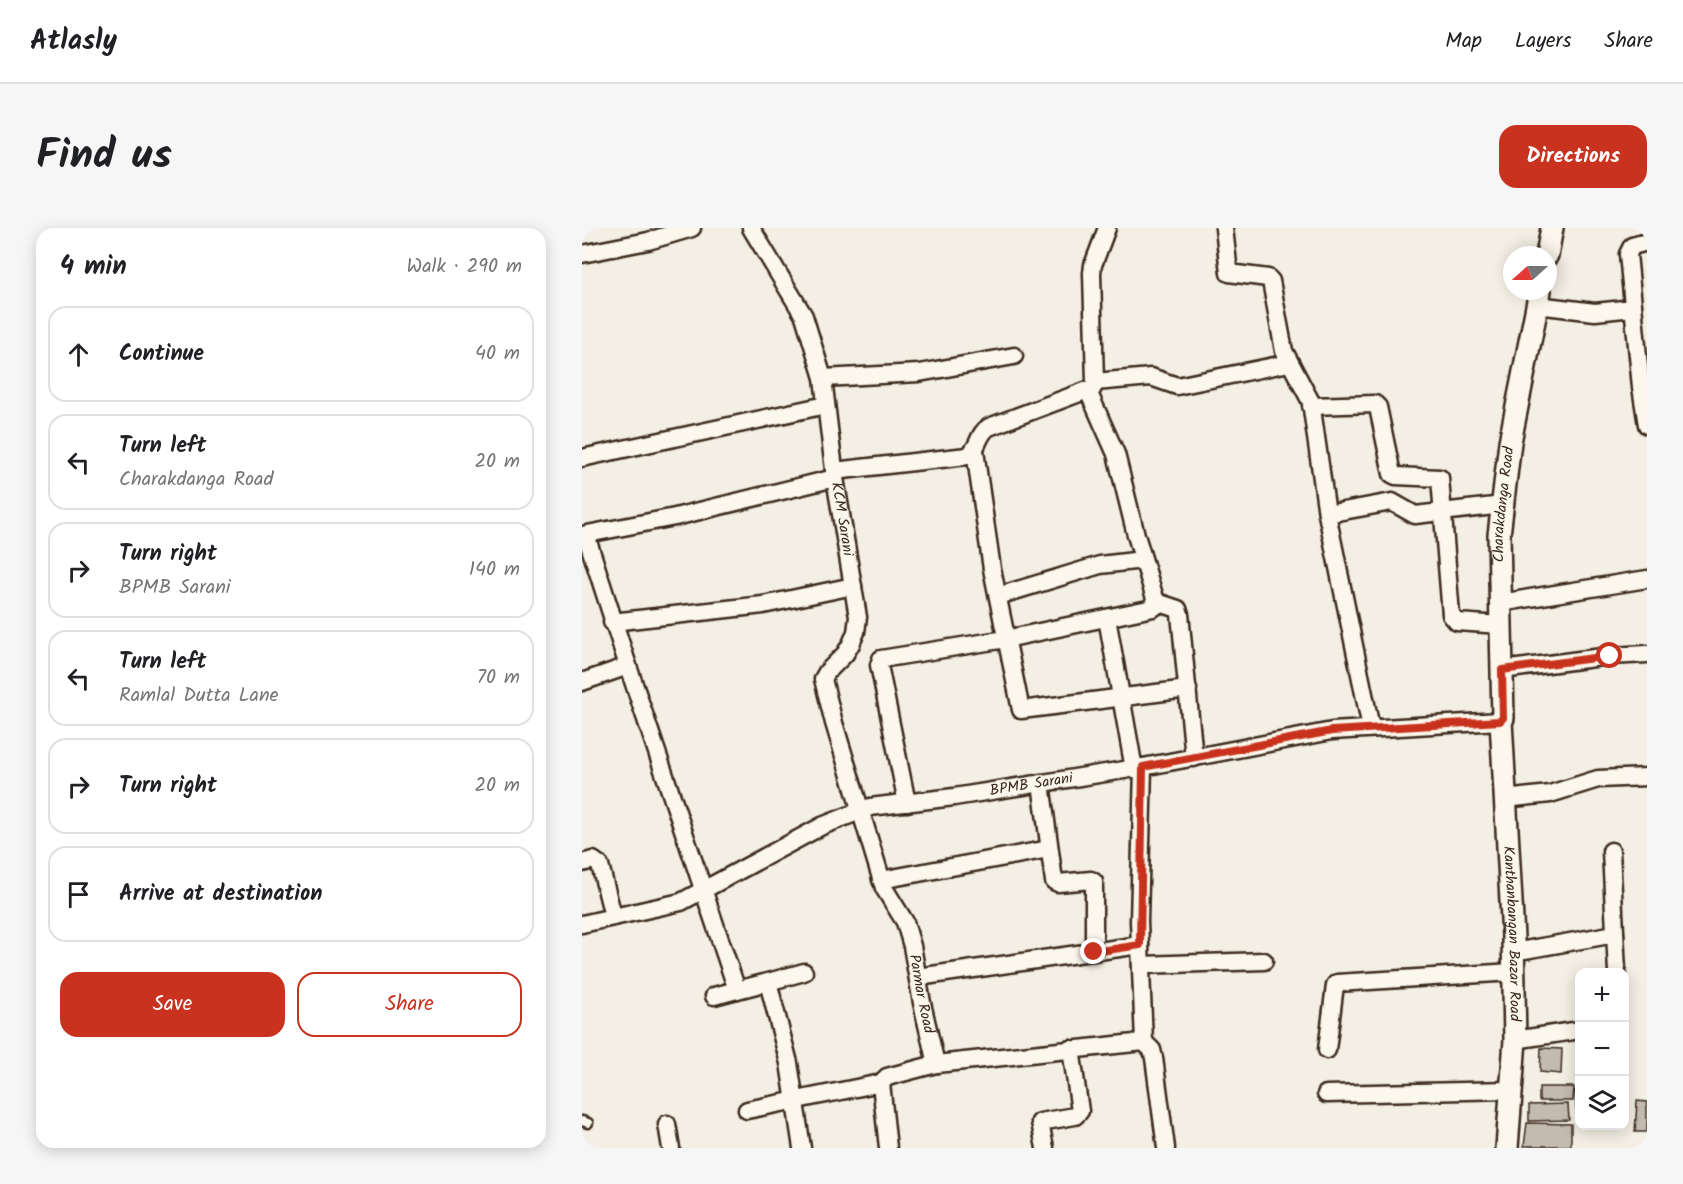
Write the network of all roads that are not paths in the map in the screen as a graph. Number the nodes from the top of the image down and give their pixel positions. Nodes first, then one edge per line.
1 (692, 228) edge
2 (751, 228) edge
3 (1107, 228) edge
4 (1224, 228) edge
5 (1552, 228) edge
6 (1647, 242) edge
7 (1549, 246) edge
8 (582, 254) edge
9 (1539, 300) edge
10 (1547, 300) edge
11 (1633, 309) junction
12 (1014, 356) dead end
13 (1289, 363) junction
14 (823, 378) junction
15 (1091, 386) junction
16 (826, 405) junction
17 (1311, 406) junction
18 (1647, 425) edge
19 (975, 451) junction
20 (582, 458) edge
21 (835, 474) junction
22 (1503, 505) junction
23 (1444, 512) junction
24 (1327, 514) junction
25 (584, 535) edge
26 (1143, 560) junction
27 (1647, 579) edge
28 (853, 586) junction
29 (998, 596) junction
30 (1157, 603) junction
31 (1500, 603) junction
32 (1107, 618) junction
33 (612, 622) junction
34 (1501, 625) junction
35 (1006, 639) junction
36 (1647, 654) edge
37 (628, 666) junction
38 (1502, 670) junction
39 (582, 682) edge
40 (1188, 689) junction
41 (1122, 696) junction
42 (1501, 721) junction
43 (1371, 728) junction
44 (1194, 758) junction
45 (1138, 768) junction
46 (1647, 777) edge
47 (1041, 783) junction
48 (1505, 799) junction
49 (907, 803) junction
50 (861, 811) junction
51 (1049, 849) junction
52 (1611, 851) dead end
53 (582, 862) edge
54 (881, 880) junction
55 (704, 890) junction
56 (613, 916) junction
57 (582, 924) edge
58 (1615, 934) junction
59 (1140, 945) junction
60 (1094, 952) junction
61 (1264, 961) dead end
62 (1513, 962) junction
63 (1141, 965) junction
64 (1617, 968) edge
65 (804, 972) dead end
66 (918, 977) junction
67 (768, 982) junction
68 (737, 990) junction
69 (714, 996) dead end
70 (1575, 1031) edge
71 (1515, 1040) junction
72 (1144, 1042) junction
73 (1071, 1049) junction
74 (1328, 1050) dead end
75 (936, 1064) junction
76 (881, 1083) junction
77 (1511, 1090) junction
78 (1326, 1094) dead end
79 (794, 1101) junction
80 (747, 1110) dead end
81 (667, 1124) dead end
82 (1164, 1143) edge
83 (671, 1148) edge
84 (802, 1148) edge
85 (888, 1148) edge
86 (1045, 1148) edge
87 (1507, 1148) edge

1 - 8 street
2 - 14 street, KCM Sarani
3 - 15 street
4 - 13 street
5 - 7 street
6 - 11 street
9 - 22 street, Charakdanga Road
10 - 11 street
11 - 18 street
12 - 14 street
13 - 15 street
13 - 17 street
14 - 16 street, KCM Sarani
15 - 19 street
15 - 26 street
16 - 20 street
16 - 21 street, KCM Sarani
17 - 23 street
17 - 24 street
19 - 21 street
19 - 29 street
21 - 25 street
21 - 28 street, KCM Sarani
22 - 23 street
22 - 31 street, Charakdanga Road
23 - 24 street
23 - 34 street
24 - 43 street
25 - 33 street
26 - 29 street
26 - 30 street
27 - 31 street
28 - 33 street
28 - 50 street, KCM Sarani
29 - 35 street
30 - 32 street
30 - 40 street
31 - 34 street, Charakdanga Road
32 - 35 street
32 - 41 street
33 - 37 street
34 - 38 street, Charakdanga Road
35 - 41 street
35 - 49 street
36 - 38 street
37 - 39 street
37 - 55 street
38 - 42 street, Charakdanga Road
40 - 41 street
40 - 44 street
41 - 45 street
42 - 43 street, BPMB Sarani
42 - 48 street, Kanthanbangan Bazar Road
43 - 44 street, BPMB Sarani
44 - 45 street, BPMB Sarani
45 - 47 street, BPMB Sarani
45 - 59 street
46 - 48 street
47 - 49 street, BPMB Sarani
47 - 51 street
48 - 62 street, Kanthanbangan Bazar Road
49 - 50 street, BPMB Sarani
50 - 54 street, Parmar Road
50 - 55 street, BPMB Sarani
51 - 54 street
51 - 60 street
52 - 58 street
53 - 56 street
54 - 66 street, Parmar Road
55 - 56 street, BPMB Sarani
55 - 68 street
56 - 57 street, BPMB Sarani
58 - 62 street
58 - 64 street
59 - 60 street
59 - 63 street
60 - 66 street
61 - 63 street
62 - 71 street, Kanthanbangan Bazar Road
62 - 74 street
63 - 72 street
65 - 67 street
66 - 75 street, Parmar Road
67 - 68 street
67 - 79 street
68 - 69 street
70 - 71 street
71 - 77 street, Kanthanbangan Bazar Road
72 - 73 street
72 - 82 street
73 - 75 street
73 - 86 street
75 - 76 street
76 - 79 street
76 - 85 street
77 - 78 street
77 - 87 street, Kanthanbangan Bazar Road
79 - 80 street
79 - 84 street
81 - 83 street

